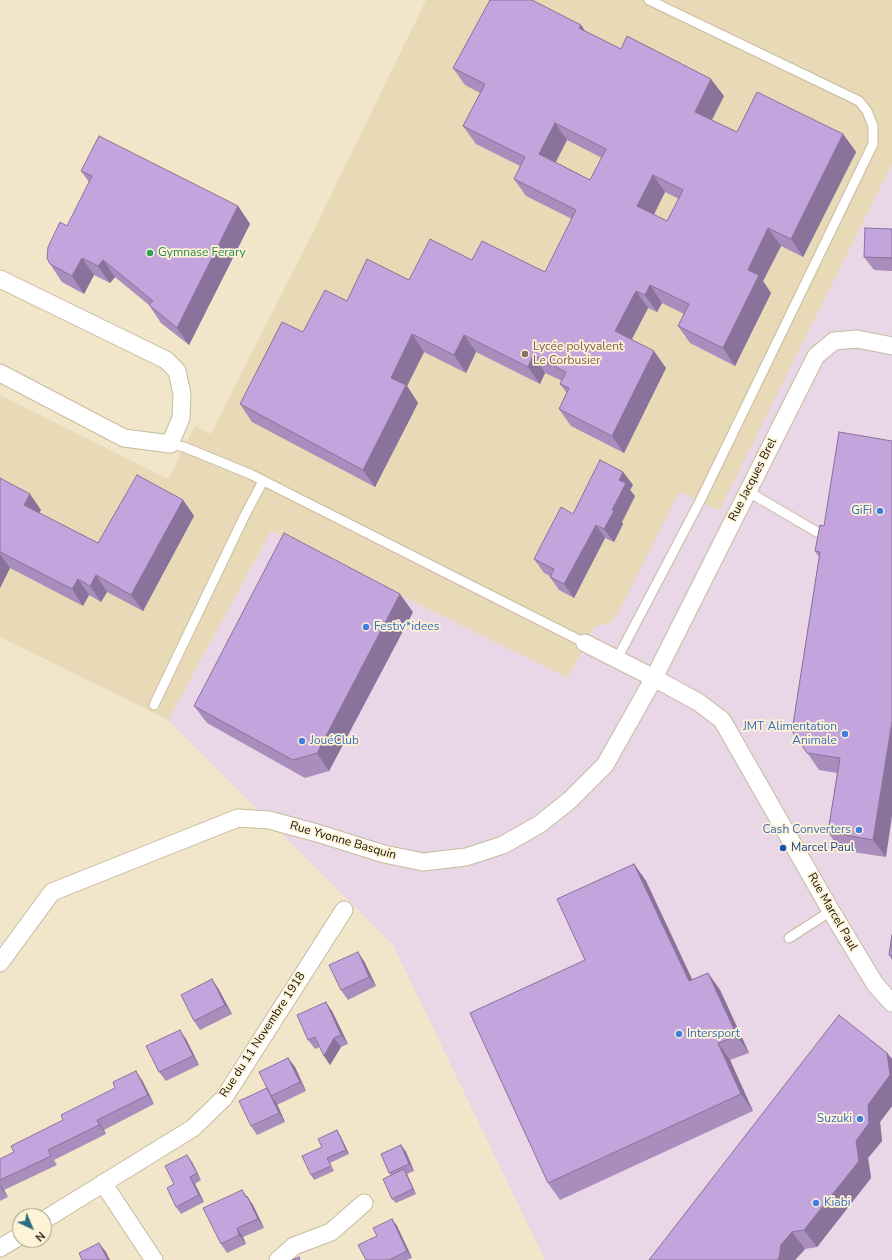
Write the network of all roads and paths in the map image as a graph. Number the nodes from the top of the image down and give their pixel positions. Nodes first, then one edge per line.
1 (649, 0) edge
2 (0, 279) edge
3 (892, 346) edge
4 (0, 373) edge
5 (170, 444) junction
6 (263, 481) junction
7 (747, 491) junction
8 (817, 532) edge
9 (585, 643) joint
10 (617, 660) junction
11 (654, 678) junction
12 (154, 705) dead end
13 (344, 910) dead end
14 (831, 911) junction
15 (789, 938) dead end
16 (0, 963) edge
17 (892, 1003) edge
18 (103, 1183) junction
19 (364, 1203) dead end
20 (52, 1215) edge
21 (12, 1241) edge
22 (0, 1248) edge
23 (154, 1260) edge
24 (278, 1260) edge

1 - 10 lane
2 - 5 street
3 - 7 street, Rue Jacques Brel
4 - 5 street
5 - 6 lane
6 - 9 lane
6 - 12 lane
7 - 8 lane
7 - 11 street, Rue Jacques Brel
9 - 10 street, Rue Marcel Paul
10 - 11 street, Rue Marcel Paul
11 - 14 street, Rue Marcel Paul
11 - 16 street, Rue Yvonne Basquin
13 - 18 street, Rue du 11 Novembre 1918
14 - 15 lane
14 - 17 street, Rue Marcel Paul
18 - 20 street, Rue du 11 Novembre 1918
18 - 23 street
19 - 24 street
21 - 22 street

